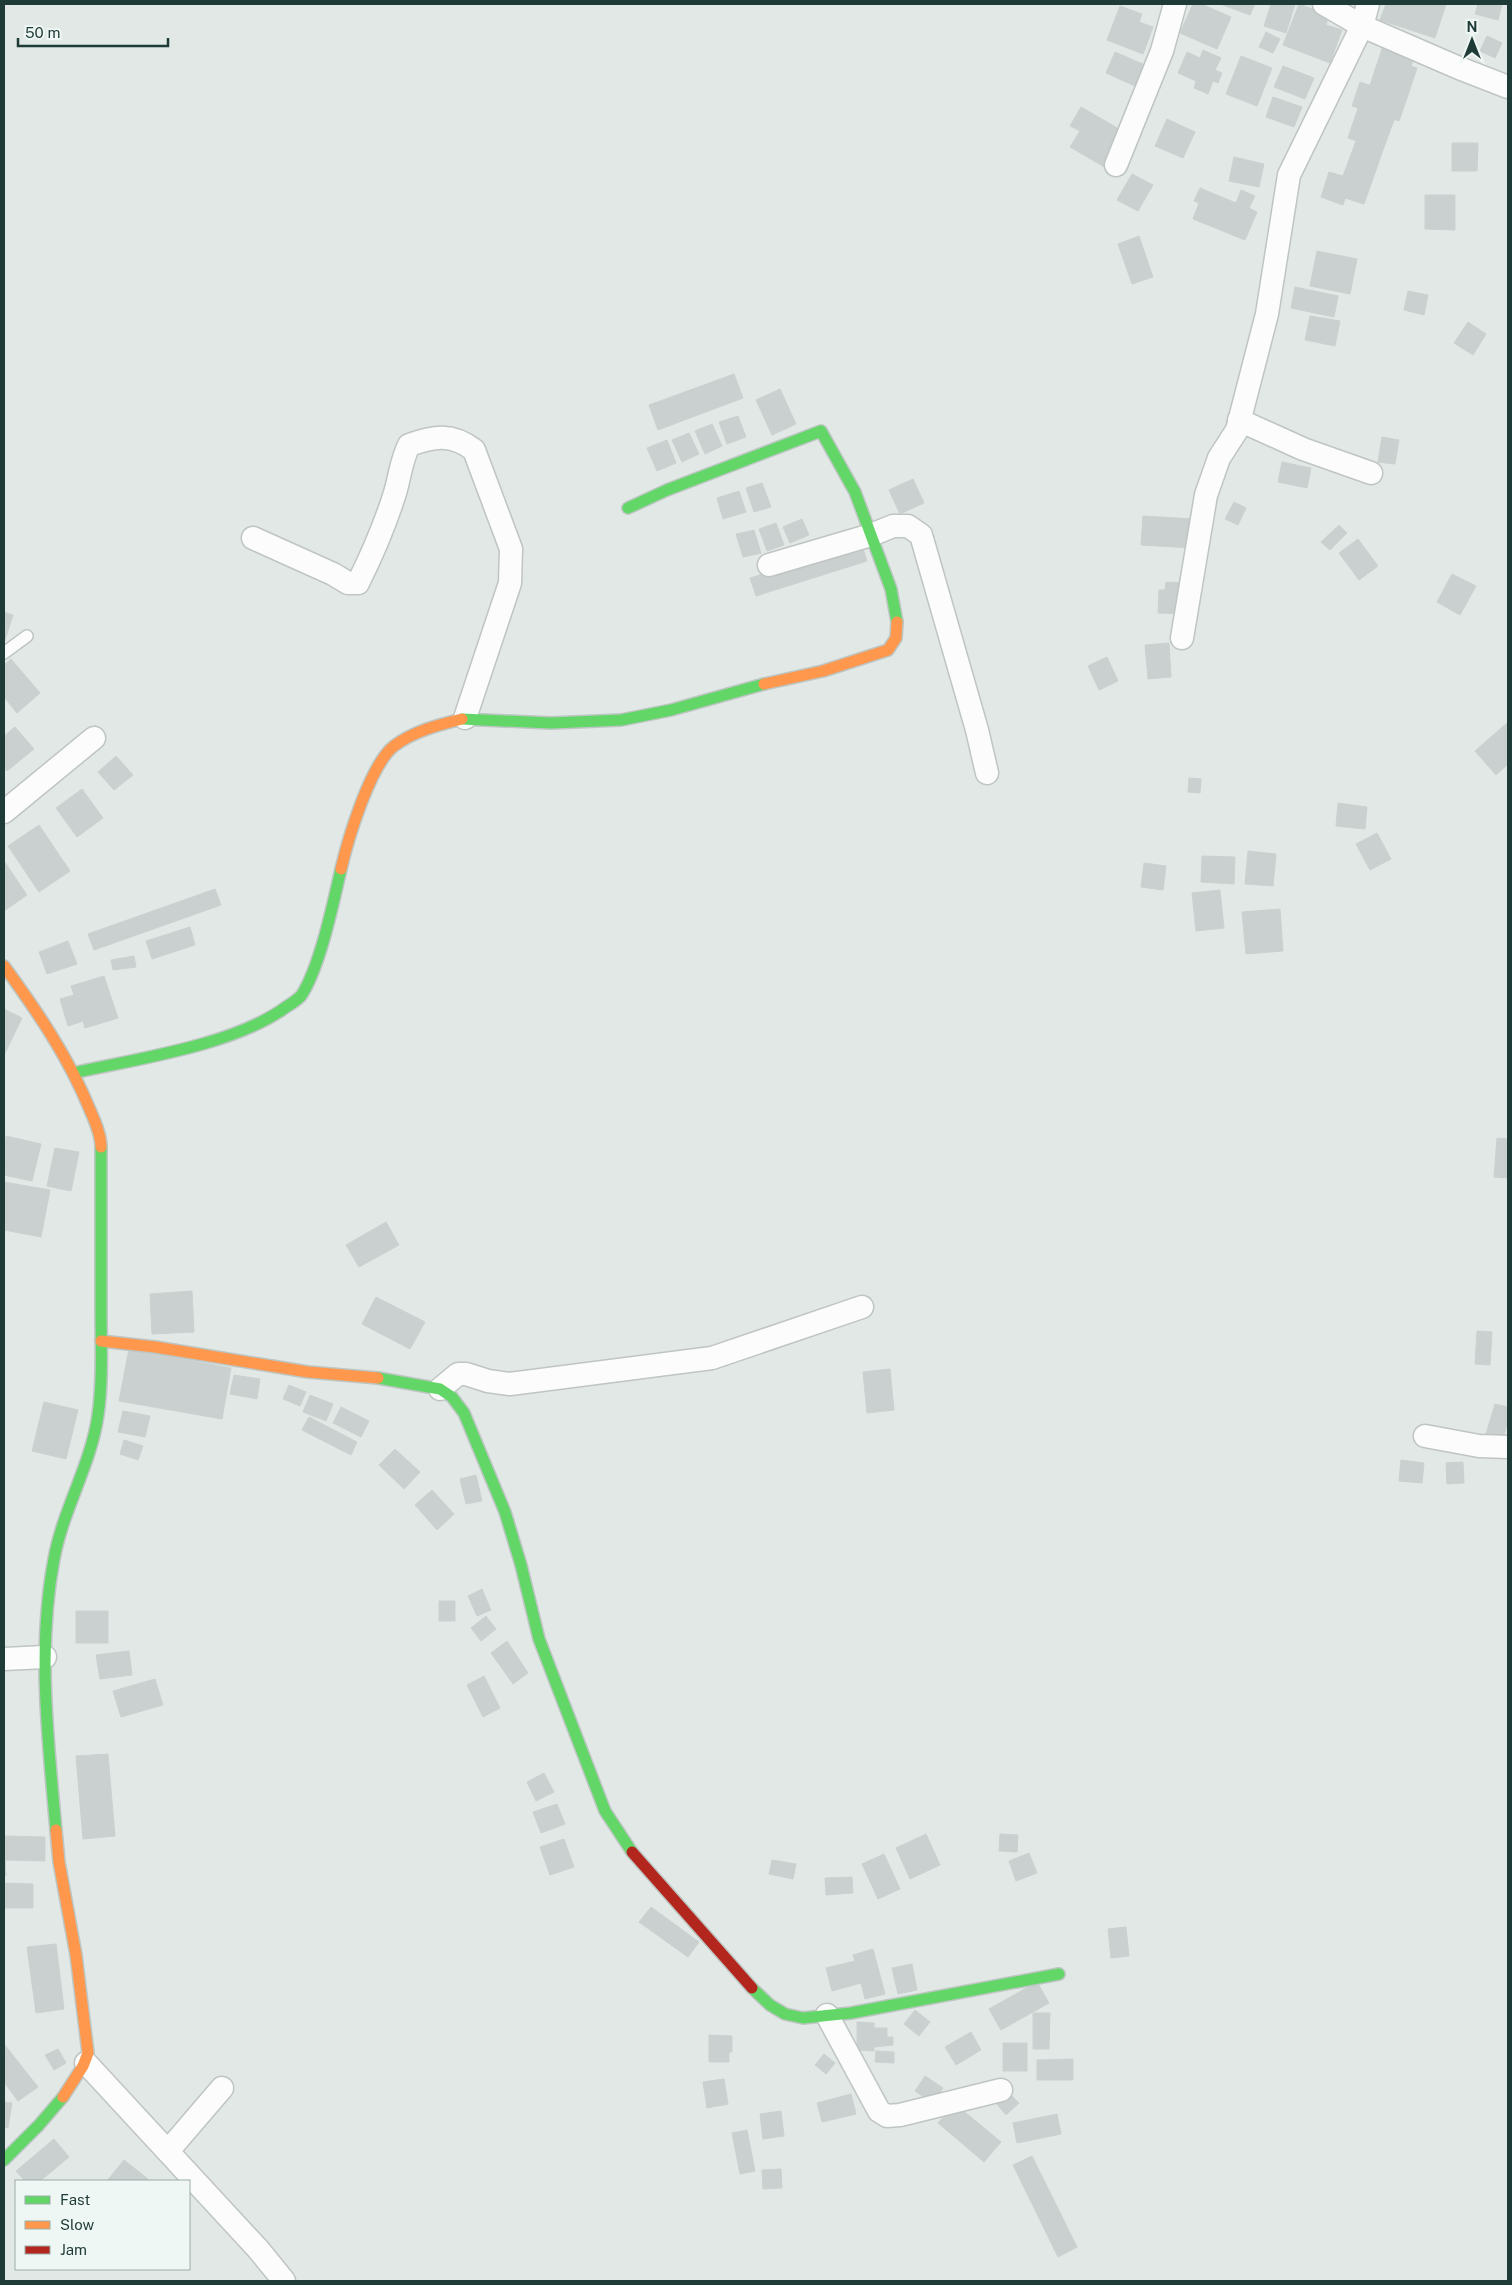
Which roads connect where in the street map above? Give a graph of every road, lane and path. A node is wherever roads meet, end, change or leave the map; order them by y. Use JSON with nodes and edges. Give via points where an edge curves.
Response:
{"nodes":[{"id":1,"x":1175,"y":4,"type":"edge"},
{"id":2,"x":1324,"y":4,"type":"edge"},
{"id":3,"x":1368,"y":4,"type":"edge"},
{"id":4,"x":1362,"y":26,"type":"junction"},
{"id":5,"x":1508,"y":87,"type":"edge"},
{"id":6,"x":1116,"y":165,"type":"dead end"},
{"id":7,"x":1239,"y":420,"type":"junction"},
{"id":8,"x":1372,"y":473,"type":"dead end"},
{"id":9,"x":628,"y":508,"type":"dead end"},
{"id":10,"x":871,"y":535,"type":"junction"},
{"id":11,"x":253,"y":538,"type":"dead end"},
{"id":12,"x":769,"y":565,"type":"dead end"},
{"id":13,"x":27,"y":636,"type":"dead end"},
{"id":14,"x":1182,"y":638,"type":"dead end"},
{"id":15,"x":4,"y":653,"type":"edge"},
{"id":16,"x":465,"y":718,"type":"junction"},
{"id":17,"x":94,"y":738,"type":"dead end"},
{"id":18,"x":987,"y":773,"type":"dead end"},
{"id":19,"x":4,"y":812,"type":"edge"},
{"id":20,"x":4,"y":967,"type":"edge"},
{"id":21,"x":73,"y":1073,"type":"junction"},
{"id":22,"x":862,"y":1307,"type":"dead end"},
{"id":23,"x":101,"y":1341,"type":"junction"},
{"id":24,"x":440,"y":1389,"type":"junction"},
{"id":25,"x":1425,"y":1436,"type":"dead end"},
{"id":26,"x":1508,"y":1446,"type":"edge"},
{"id":27,"x":46,"y":1657,"type":"junction"},
{"id":28,"x":4,"y":1659,"type":"edge"},
{"id":29,"x":1060,"y":1974,"type":"dead end"},
{"id":30,"x":827,"y":2016,"type":"junction"},
{"id":31,"x":86,"y":2063,"type":"junction"},
{"id":32,"x":222,"y":2088,"type":"dead end"},
{"id":33,"x":1001,"y":2090,"type":"dead end"},
{"id":34,"x":168,"y":2151,"type":"junction"},
{"id":35,"x":4,"y":2160,"type":"edge"},
{"id":36,"x":284,"y":2281,"type":"edge"}],
"edges":[{"from":1,"to":6,"type":"street","via":[[1162,51]]},
{"from":2,"to":4,"type":"street"},
{"from":3,"to":4,"type":"street"},
{"from":4,"to":5,"type":"street"},
{"from":4,"to":7,"type":"street","via":[[1289,175],[1267,314]]},
{"from":7,"to":8,"type":"street","via":[[1303,449]]},
{"from":7,"to":14,"type":"street","via":[[1237,430],[1219,458],[1206,495]]},
{"from":9,"to":10,"type":"street","via":[[821,431],[855,492]]},
{"from":10,"to":12,"type":"street"},
{"from":10,"to":16,"type":"street","via":[[892,589],[897,618],[896,638],[888,650],[823,671],[621,720],[551,723]]},
{"from":10,"to":18,"type":"street","via":[[893,526],[908,526],[921,535]]},
{"from":11,"to":16,"type":"street","via":[[348,582],[358,582],[380,540],[402,459],[409,445],[428,438],[451,438],[474,450],[510,549],[510,583]]},
{"from":13,"to":15,"type":"lane"},
{"from":16,"to":21,"type":"street","via":[[426,728],[393,747],[374,776],[348,839],[326,927],[312,972],[300,997],[273,1017],[222,1038]]},
{"from":17,"to":19,"type":"street"},
{"from":20,"to":21,"type":"street","via":[[35,1008]]},
{"from":21,"to":23,"type":"street","via":[[95,1119],[101,1143]]},
{"from":22,"to":24,"type":"street","via":[[712,1358],[510,1384],[458,1374]]},
{"from":23,"to":24,"type":"street","via":[[308,1372],[369,1376]]},
{"from":23,"to":27,"type":"street","via":[[98,1416],[88,1454],[63,1520],[54,1559],[48,1599]]},
{"from":24,"to":30,"type":"street","via":[[452,1397],[464,1413],[505,1512],[539,1639],[605,1812],[631,1851],[750,1987],[785,2014],[803,2018]]},
{"from":25,"to":26,"type":"street","via":[[1479,1446]]},
{"from":27,"to":28,"type":"street"},
{"from":27,"to":31,"type":"street","via":[[47,1723],[59,1862],[76,1955],[88,2053]]},
{"from":29,"to":30,"type":"street"},
{"from":30,"to":33,"type":"street","via":[[879,2111],[888,2116]]},
{"from":31,"to":34,"type":"street"},
{"from":31,"to":35,"type":"street","via":[[46,2116]]},
{"from":32,"to":34,"type":"street"},
{"from":34,"to":36,"type":"street"}]}
